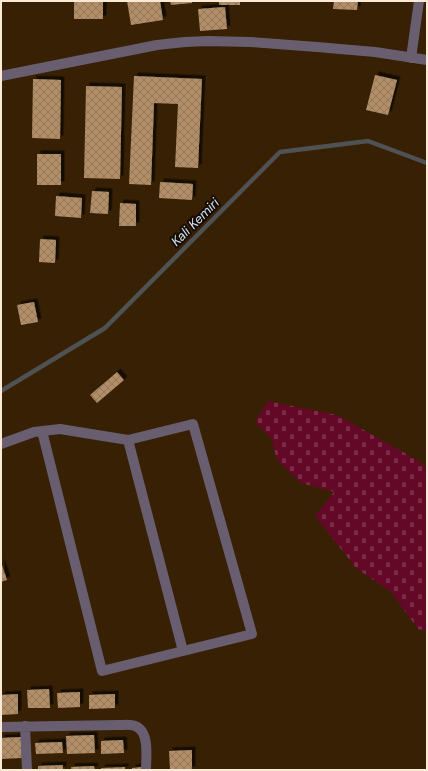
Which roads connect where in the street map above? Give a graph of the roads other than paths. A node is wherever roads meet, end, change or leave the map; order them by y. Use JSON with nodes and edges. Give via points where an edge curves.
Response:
{"nodes":[{"id":1,"x":419,"y":1,"type":"edge"},
{"id":2,"x":410,"y":58,"type":"junction"},
{"id":3,"x":427,"y":60,"type":"edge"},
{"id":4,"x":1,"y":76,"type":"edge"},
{"id":5,"x":42,"y":430,"type":"junction"},
{"id":6,"x":128,"y":440,"type":"junction"},
{"id":7,"x":1,"y":444,"type":"edge"},
{"id":8,"x":183,"y":651,"type":"junction"},
{"id":9,"x":25,"y":726,"type":"junction"},
{"id":10,"x":1,"y":727,"type":"edge"},
{"id":11,"x":27,"y":770,"type":"edge"},
{"id":12,"x":146,"y":770,"type":"edge"}],
"edges":[{"from":1,"to":2,"type":"street"},
{"from":2,"to":3,"type":"street"},
{"from":2,"to":4,"type":"street","via":[[298,45],[200,41],[157,45]]},
{"from":5,"to":6,"type":"street","via":[[60,429]]},
{"from":5,"to":7,"type":"street"},
{"from":5,"to":8,"type":"street","via":[[102,671]]},
{"from":6,"to":8,"type":"street"},
{"from":6,"to":8,"type":"street","via":[[193,424],[252,634]]},
{"from":9,"to":10,"type":"street"},
{"from":9,"to":11,"type":"street"},
{"from":9,"to":12,"type":"street","via":[[136,726],[142,730],[145,739]]}]}
